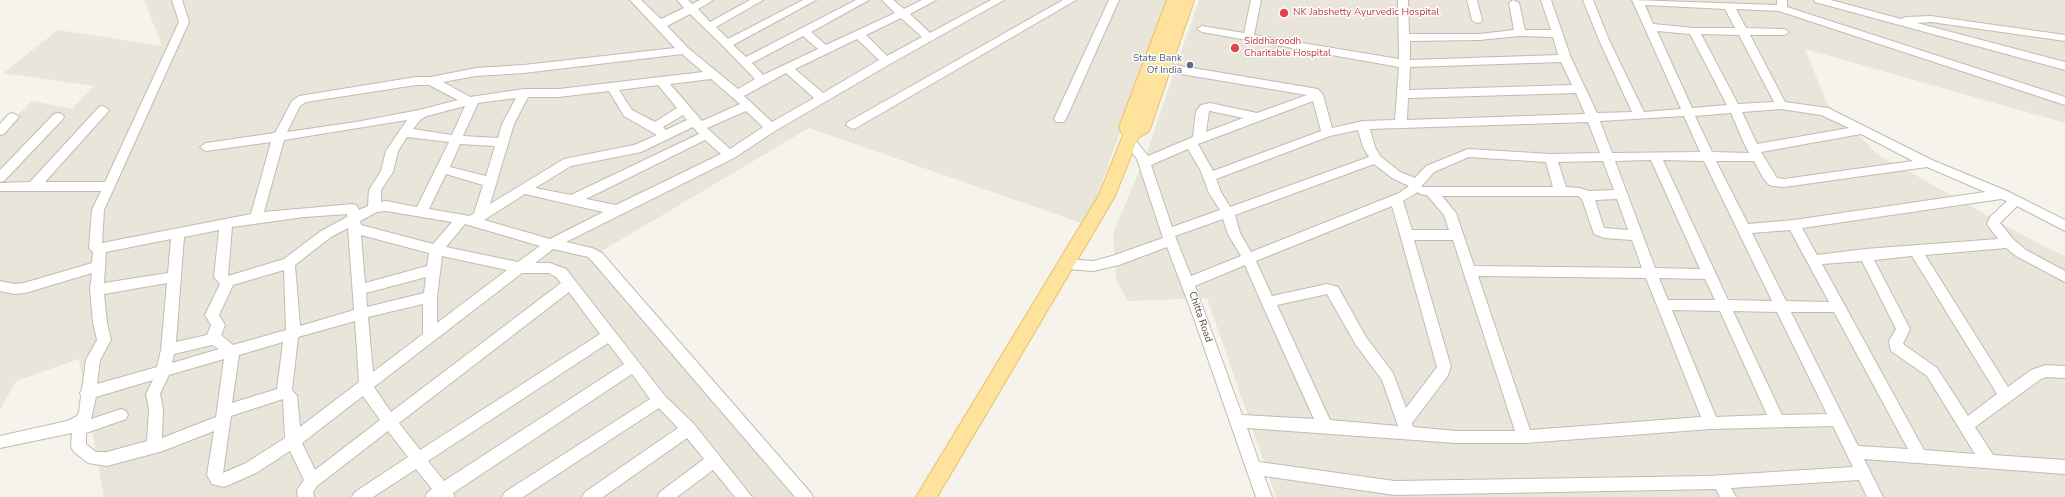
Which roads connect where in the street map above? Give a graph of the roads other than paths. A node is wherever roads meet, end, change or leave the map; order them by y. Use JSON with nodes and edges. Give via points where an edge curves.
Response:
{"nodes":[{"id":1,"x":177,"y":0,"type":"edge"},
{"id":2,"x":635,"y":0,"type":"edge"},
{"id":3,"x":682,"y":0,"type":"edge"},
{"id":4,"x":708,"y":0,"type":"edge"},
{"id":5,"x":758,"y":0,"type":"edge"},
{"id":6,"x":811,"y":0,"type":"edge"},
{"id":7,"x":864,"y":0,"type":"edge"},
{"id":8,"x":886,"y":0,"type":"edge"},
{"id":9,"x":930,"y":0,"type":"edge"},
{"id":10,"x":999,"y":0,"type":"edge"},
{"id":11,"x":1071,"y":0,"type":"edge"},
{"id":12,"x":1114,"y":0,"type":"edge"},
{"id":13,"x":1174,"y":0,"type":"edge"},
{"id":14,"x":1187,"y":0,"type":"edge"},
{"id":15,"x":1256,"y":0,"type":"edge"},
{"id":16,"x":1403,"y":0,"type":"edge"},
{"id":17,"x":1472,"y":0,"type":"edge"},
{"id":18,"x":1546,"y":0,"type":"edge"},
{"id":19,"x":1588,"y":0,"type":"edge"},
{"id":20,"x":1819,"y":0,"type":"edge"},
{"id":21,"x":1638,"y":1,"type":"edge"},
{"id":22,"x":1514,"y":2,"type":"dead end"},
{"id":23,"x":1781,"y":4,"type":"edge"},
{"id":24,"x":1728,"y":6,"type":"junction"},
{"id":25,"x":691,"y":9,"type":"junction"},
{"id":26,"x":902,"y":14,"type":"junction"},
{"id":27,"x":1477,"y":20,"type":"dead end"},
{"id":28,"x":1897,"y":21,"type":"junction"},
{"id":29,"x":660,"y":25,"type":"junction"},
{"id":30,"x":709,"y":27,"type":"junction"},
{"id":31,"x":1648,"y":27,"type":"junction"},
{"id":32,"x":1202,"y":29,"type":"dead end"},
{"id":33,"x":1694,"y":31,"type":"junction"},
{"id":34,"x":1741,"y":31,"type":"junction"},
{"id":35,"x":805,"y":32,"type":"junction"},
{"id":36,"x":1784,"y":32,"type":"dead end"},
{"id":37,"x":1520,"y":33,"type":"junction"},
{"id":38,"x":858,"y":34,"type":"junction"},
{"id":39,"x":1556,"y":34,"type":"junction"},
{"id":40,"x":929,"y":37,"type":"junction"},
{"id":41,"x":1248,"y":37,"type":"junction"},
{"id":42,"x":1403,"y":38,"type":"junction"},
{"id":43,"x":2065,"y":38,"type":"edge"},
{"id":44,"x":728,"y":45,"type":"junction"},
{"id":45,"x":684,"y":50,"type":"junction"},
{"id":46,"x":825,"y":50,"type":"junction"},
{"id":47,"x":1565,"y":58,"type":"junction"},
{"id":48,"x":886,"y":61,"type":"junction"},
{"id":49,"x":745,"y":62,"type":"junction"},
{"id":50,"x":1405,"y":64,"type":"junction"},
{"id":51,"x":2065,"y":66,"type":"edge"},
{"id":52,"x":1163,"y":67,"type":"junction"},
{"id":53,"x":787,"y":68,"type":"junction"},
{"id":54,"x":713,"y":75,"type":"junction"},
{"id":55,"x":762,"y":80,"type":"junction"},
{"id":56,"x":431,"y":81,"type":"junction"},
{"id":57,"x":661,"y":81,"type":"junction"},
{"id":58,"x":612,"y":87,"type":"junction"},
{"id":59,"x":1578,"y":89,"type":"junction"},
{"id":60,"x":524,"y":93,"type":"junction"},
{"id":61,"x":1402,"y":94,"type":"junction"},
{"id":62,"x":737,"y":95,"type":"junction"},
{"id":63,"x":1318,"y":95,"type":"junction"},
{"id":64,"x":822,"y":98,"type":"junction"},
{"id":65,"x":470,"y":100,"type":"junction"},
{"id":66,"x":2065,"y":101,"type":"edge"},
{"id":67,"x":748,"y":105,"type":"junction"},
{"id":68,"x":1781,"y":105,"type":"junction"},
{"id":69,"x":1735,"y":108,"type":"junction"},
{"id":70,"x":684,"y":109,"type":"junction"},
{"id":71,"x":103,"y":110,"type":"dead end"},
{"id":72,"x":1687,"y":112,"type":"junction"},
{"id":73,"x":420,"y":114,"type":"junction"},
{"id":74,"x":1640,"y":116,"type":"junction"},
{"id":75,"x":14,"y":117,"type":"dead end"},
{"id":76,"x":58,"y":117,"type":"dead end"},
{"id":77,"x":1258,"y":117,"type":"junction"},
{"id":78,"x":1592,"y":118,"type":"junction"},
{"id":79,"x":1060,"y":119,"type":"dead end"},
{"id":80,"x":1401,"y":124,"type":"junction"},
{"id":81,"x":852,"y":125,"type":"dead end"},
{"id":82,"x":1363,"y":125,"type":"junction"},
{"id":83,"x":655,"y":127,"type":"junction"},
{"id":84,"x":700,"y":128,"type":"junction"},
{"id":85,"x":771,"y":128,"type":"junction"},
{"id":86,"x":1863,"y":130,"type":"junction"},
{"id":87,"x":0,"y":131,"type":"edge"},
{"id":88,"x":404,"y":132,"type":"junction"},
{"id":89,"x":1327,"y":133,"type":"junction"},
{"id":90,"x":279,"y":136,"type":"junction"},
{"id":91,"x":665,"y":136,"type":"junction"},
{"id":92,"x":1130,"y":138,"type":"junction"},
{"id":93,"x":456,"y":139,"type":"junction"},
{"id":94,"x":1195,"y":141,"type":"junction"},
{"id":95,"x":502,"y":142,"type":"junction"},
{"id":96,"x":206,"y":147,"type":"dead end"},
{"id":97,"x":1756,"y":153,"type":"junction"},
{"id":98,"x":730,"y":155,"type":"junction"},
{"id":99,"x":1655,"y":156,"type":"junction"},
{"id":100,"x":1708,"y":156,"type":"junction"},
{"id":101,"x":1607,"y":157,"type":"junction"},
{"id":102,"x":1552,"y":158,"type":"junction"},
{"id":103,"x":1376,"y":159,"type":"junction"},
{"id":104,"x":1144,"y":163,"type":"junction"},
{"id":105,"x":1928,"y":163,"type":"junction"},
{"id":106,"x":444,"y":169,"type":"junction"},
{"id":107,"x":1210,"y":177,"type":"junction"},
{"id":108,"x":0,"y":178,"type":"edge"},
{"id":109,"x":490,"y":182,"type":"junction"},
{"id":110,"x":34,"y":186,"type":"junction"},
{"id":111,"x":108,"y":186,"type":"junction"},
{"id":112,"x":0,"y":187,"type":"edge"},
{"id":113,"x":1414,"y":187,"type":"junction"},
{"id":114,"x":525,"y":190,"type":"junction"},
{"id":115,"x":1430,"y":191,"type":"junction"},
{"id":116,"x":1561,"y":192,"type":"junction"},
{"id":117,"x":1620,"y":194,"type":"junction"},
{"id":118,"x":2003,"y":194,"type":"junction"},
{"id":119,"x":1587,"y":196,"type":"junction"},
{"id":120,"x":1396,"y":198,"type":"junction"},
{"id":121,"x":572,"y":200,"type":"junction"},
{"id":122,"x":2016,"y":200,"type":"junction"},
{"id":123,"x":374,"y":208,"type":"junction"},
{"id":124,"x":618,"y":210,"type":"junction"},
{"id":125,"x":421,"y":212,"type":"junction"},
{"id":126,"x":1228,"y":214,"type":"junction"},
{"id":127,"x":256,"y":218,"type":"junction"},
{"id":128,"x":471,"y":219,"type":"junction"},
{"id":129,"x":226,"y":224,"type":"junction"},
{"id":130,"x":354,"y":224,"type":"junction"},
{"id":131,"x":1794,"y":225,"type":"junction"},
{"id":132,"x":2065,"y":226,"type":"edge"},
{"id":133,"x":1743,"y":229,"type":"junction"},
{"id":134,"x":178,"y":233,"type":"junction"},
{"id":135,"x":1407,"y":235,"type":"junction"},
{"id":136,"x":1458,"y":235,"type":"junction"},
{"id":137,"x":1636,"y":235,"type":"junction"},
{"id":138,"x":1170,"y":237,"type":"junction"},
{"id":139,"x":2009,"y":243,"type":"junction"},
{"id":140,"x":551,"y":244,"type":"junction"},
{"id":141,"x":100,"y":248,"type":"junction"},
{"id":142,"x":436,"y":250,"type":"junction"},
{"id":143,"x":1915,"y":250,"type":"junction"},
{"id":144,"x":1864,"y":254,"type":"junction"},
{"id":145,"x":1249,"y":259,"type":"junction"},
{"id":146,"x":1813,"y":260,"type":"junction"},
{"id":147,"x":287,"y":264,"type":"junction"},
{"id":148,"x":1067,"y":264,"type":"junction"},
{"id":149,"x":99,"y":266,"type":"junction"},
{"id":150,"x":521,"y":268,"type":"junction"},
{"id":151,"x":432,"y":270,"type":"junction"},
{"id":152,"x":1470,"y":271,"type":"junction"},
{"id":153,"x":1651,"y":274,"type":"junction"},
{"id":154,"x":1708,"y":274,"type":"junction"},
{"id":155,"x":174,"y":277,"type":"junction"},
{"id":156,"x":2065,"y":277,"type":"edge"},
{"id":157,"x":228,"y":281,"type":"junction"},
{"id":158,"x":1188,"y":283,"type":"junction"},
{"id":159,"x":570,"y":284,"type":"junction"},
{"id":160,"x":0,"y":286,"type":"edge"},
{"id":161,"x":97,"y":289,"type":"junction"},
{"id":162,"x":359,"y":290,"type":"junction"},
{"id":163,"x":430,"y":296,"type":"junction"},
{"id":164,"x":1268,"y":302,"type":"junction"},
{"id":165,"x":1664,"y":305,"type":"junction"},
{"id":166,"x":1724,"y":305,"type":"junction"},
{"id":167,"x":1783,"y":307,"type":"junction"},
{"id":168,"x":1839,"y":307,"type":"junction"},
{"id":169,"x":360,"y":314,"type":"junction"},
{"id":170,"x":293,"y":334,"type":"junction"},
{"id":171,"x":609,"y":335,"type":"junction"},
{"id":172,"x":430,"y":338,"type":"junction"},
{"id":173,"x":212,"y":339,"type":"junction"},
{"id":174,"x":168,"y":350,"type":"junction"},
{"id":175,"x":232,"y":352,"type":"junction"},
{"id":176,"x":633,"y":366,"type":"junction"},
{"id":177,"x":162,"y":372,"type":"junction"},
{"id":178,"x":2065,"y":372,"type":"edge"},
{"id":179,"x":366,"y":386,"type":"junction"},
{"id":180,"x":88,"y":393,"type":"junction"},
{"id":181,"x":284,"y":393,"type":"junction"},
{"id":182,"x":2006,"y":396,"type":"junction"},
{"id":183,"x":660,"y":400,"type":"junction"},
{"id":184,"x":121,"y":415,"type":"dead end"},
{"id":185,"x":224,"y":416,"type":"junction"},
{"id":186,"x":1837,"y":420,"type":"junction"},
{"id":187,"x":389,"y":421,"type":"junction"},
{"id":188,"x":1236,"y":421,"type":"junction"},
{"id":189,"x":1777,"y":421,"type":"junction"},
{"id":190,"x":1711,"y":424,"type":"junction"},
{"id":191,"x":80,"y":425,"type":"junction"},
{"id":192,"x":1325,"y":426,"type":"junction"},
{"id":193,"x":1965,"y":426,"type":"junction"},
{"id":194,"x":1406,"y":427,"type":"junction"},
{"id":195,"x":689,"y":430,"type":"junction"},
{"id":196,"x":1525,"y":437,"type":"junction"},
{"id":197,"x":293,"y":441,"type":"junction"},
{"id":198,"x":0,"y":442,"type":"edge"},
{"id":199,"x":154,"y":445,"type":"junction"},
{"id":200,"x":1853,"y":452,"type":"junction"},
{"id":201,"x":1920,"y":457,"type":"junction"},
{"id":202,"x":417,"y":458,"type":"junction"},
{"id":203,"x":714,"y":461,"type":"junction"},
{"id":204,"x":1988,"y":462,"type":"junction"},
{"id":205,"x":2065,"y":467,"type":"edge"},
{"id":206,"x":1254,"y":468,"type":"junction"},
{"id":207,"x":1864,"y":473,"type":"junction"},
{"id":208,"x":312,"y":481,"type":"junction"},
{"id":209,"x":1720,"y":482,"type":"junction"},
{"id":210,"x":738,"y":494,"type":"edge"},
{"id":211,"x":441,"y":495,"type":"edge"},
{"id":212,"x":306,"y":497,"type":"edge"},
{"id":213,"x":360,"y":497,"type":"edge"},
{"id":214,"x":510,"y":497,"type":"edge"},
{"id":215,"x":590,"y":497,"type":"edge"},
{"id":216,"x":665,"y":497,"type":"edge"},
{"id":217,"x":805,"y":497,"type":"edge"},
{"id":218,"x":926,"y":497,"type":"edge"},
{"id":219,"x":1264,"y":497,"type":"edge"},
{"id":220,"x":1728,"y":497,"type":"edge"},
{"id":221,"x":1876,"y":497,"type":"edge"}],
"edges":[{"from":1,"to":111,"type":"street","via":[[184,20],[183,25]]},
{"from":2,"to":29,"type":"street"},
{"from":3,"to":25,"type":"street"},
{"from":4,"to":25,"type":"street"},
{"from":5,"to":30,"type":"street"},
{"from":6,"to":44,"type":"street","via":[[726,44]]},
{"from":7,"to":35,"type":"street"},
{"from":8,"to":26,"type":"street"},
{"from":9,"to":26,"type":"street"},
{"from":10,"to":40,"type":"street"},
{"from":11,"to":81,"type":"street"},
{"from":12,"to":79,"type":"street"},
{"from":13,"to":92,"type":"main road","via":[[1127,127]]},
{"from":14,"to":52,"type":"main road"},
{"from":15,"to":41,"type":"street"},
{"from":16,"to":42,"type":"street"},
{"from":17,"to":27,"type":"street"},
{"from":18,"to":39,"type":"street"},
{"from":19,"to":74,"type":"street"},
{"from":20,"to":28,"type":"street"},
{"from":21,"to":24,"type":"street"},
{"from":21,"to":31,"type":"street"},
{"from":22,"to":37,"type":"street"},
{"from":23,"to":24,"type":"street"},
{"from":23,"to":66,"type":"street"},
{"from":24,"to":34,"type":"street"},
{"from":25,"to":29,"type":"street"},
{"from":25,"to":30,"type":"street"},
{"from":26,"to":38,"type":"street"},
{"from":26,"to":40,"type":"street"},
{"from":28,"to":43,"type":"street","via":[[1931,18]]},
{"from":28,"to":51,"type":"street"},
{"from":29,"to":45,"type":"street"},
{"from":30,"to":44,"type":"street"},
{"from":31,"to":33,"type":"street"},
{"from":31,"to":72,"type":"street"},
{"from":32,"to":41,"type":"street"},
{"from":33,"to":34,"type":"street"},
{"from":33,"to":69,"type":"street"},
{"from":34,"to":36,"type":"street"},
{"from":34,"to":68,"type":"street"},
{"from":35,"to":46,"type":"street"},
{"from":35,"to":49,"type":"street"},
{"from":37,"to":39,"type":"street"},
{"from":37,"to":42,"type":"street","via":[[1479,37]]},
{"from":38,"to":46,"type":"street"},
{"from":38,"to":48,"type":"street"},
{"from":39,"to":47,"type":"street"},
{"from":40,"to":48,"type":"street"},
{"from":41,"to":50,"type":"street"},
{"from":42,"to":50,"type":"street"},
{"from":44,"to":49,"type":"street"},
{"from":45,"to":54,"type":"street"},
{"from":45,"to":56,"type":"street","via":[[524,69],[476,72]]},
{"from":46,"to":53,"type":"street"},
{"from":47,"to":50,"type":"street"},
{"from":47,"to":59,"type":"street"},
{"from":48,"to":64,"type":"street"},
{"from":49,"to":55,"type":"street"},
{"from":50,"to":61,"type":"street"},
{"from":52,"to":63,"type":"street","via":[[1311,91]]},
{"from":52,"to":92,"type":"main road","via":[[1142,129]]},
{"from":53,"to":55,"type":"street"},
{"from":53,"to":64,"type":"street"},
{"from":54,"to":57,"type":"street"},
{"from":54,"to":62,"type":"street"},
{"from":55,"to":62,"type":"street"},
{"from":56,"to":65,"type":"street"},
{"from":56,"to":90,"type":"street","via":[[416,81],[303,99],[296,104]]},
{"from":57,"to":58,"type":"street"},
{"from":57,"to":70,"type":"street"},
{"from":58,"to":60,"type":"street","via":[[559,93]]},
{"from":58,"to":83,"type":"street","via":[[628,113]]},
{"from":59,"to":61,"type":"street"},
{"from":59,"to":78,"type":"street"},
{"from":60,"to":65,"type":"street"},
{"from":60,"to":95,"type":"street"},
{"from":61,"to":80,"type":"street"},
{"from":62,"to":67,"type":"street"},
{"from":63,"to":77,"type":"street"},
{"from":63,"to":89,"type":"street"},
{"from":64,"to":85,"type":"street"},
{"from":65,"to":73,"type":"street"},
{"from":65,"to":93,"type":"street"},
{"from":67,"to":84,"type":"street"},
{"from":67,"to":85,"type":"street"},
{"from":68,"to":69,"type":"street"},
{"from":68,"to":86,"type":"street","via":[[1824,111]]},
{"from":69,"to":72,"type":"street"},
{"from":69,"to":97,"type":"street"},
{"from":70,"to":83,"type":"street"},
{"from":70,"to":84,"type":"street"},
{"from":71,"to":110,"type":"street"},
{"from":72,"to":74,"type":"street"},
{"from":72,"to":100,"type":"street"},
{"from":73,"to":88,"type":"street"},
{"from":73,"to":90,"type":"street"},
{"from":74,"to":78,"type":"street"},
{"from":75,"to":87,"type":"street"},
{"from":76,"to":108,"type":"street"},
{"from":77,"to":94,"type":"street"},
{"from":77,"to":94,"type":"street","via":[[1205,108],[1202,111]]},
{"from":78,"to":80,"type":"street"},
{"from":78,"to":101,"type":"street"},
{"from":80,"to":82,"type":"street"},
{"from":82,"to":89,"type":"street"},
{"from":82,"to":103,"type":"street","via":[[1369,147]]},
{"from":83,"to":91,"type":"street"},
{"from":84,"to":91,"type":"street"},
{"from":84,"to":98,"type":"street"},
{"from":84,"to":121,"type":"street"},
{"from":85,"to":98,"type":"street"},
{"from":86,"to":97,"type":"street"},
{"from":86,"to":105,"type":"street"},
{"from":88,"to":93,"type":"street"},
{"from":88,"to":123,"type":"street","via":[[392,151],[387,172],[375,190]]},
{"from":89,"to":107,"type":"street"},
{"from":90,"to":96,"type":"street"},
{"from":90,"to":127,"type":"street"},
{"from":91,"to":114,"type":"street","via":[[637,148],[568,162]]},
{"from":92,"to":104,"type":"street","name":"Chitta Road","via":[[1142,155]]},
{"from":92,"to":148,"type":"main road","via":[[1110,191]]},
{"from":93,"to":95,"type":"street"},
{"from":93,"to":106,"type":"street"},
{"from":94,"to":104,"type":"street"},
{"from":94,"to":107,"type":"street"},
{"from":95,"to":109,"type":"street"},
{"from":97,"to":100,"type":"street"},
{"from":97,"to":105,"type":"street","via":[[1773,182],[1784,183]]},
{"from":98,"to":124,"type":"street"},
{"from":99,"to":100,"type":"street"},
{"from":99,"to":101,"type":"street"},
{"from":99,"to":154,"type":"street"},
{"from":100,"to":133,"type":"street"},
{"from":101,"to":102,"type":"street"},
{"from":101,"to":117,"type":"street"},
{"from":102,"to":113,"type":"street","via":[[1468,153],[1430,169]]},
{"from":102,"to":116,"type":"street"},
{"from":103,"to":113,"type":"street"},
{"from":103,"to":126,"type":"street"},
{"from":104,"to":138,"type":"street","name":"Chitta Road"},
{"from":105,"to":118,"type":"street"},
{"from":106,"to":109,"type":"street"},
{"from":106,"to":125,"type":"street"},
{"from":107,"to":126,"type":"street","via":[[1215,193]]},
{"from":109,"to":128,"type":"street"},
{"from":110,"to":111,"type":"street"},
{"from":110,"to":112,"type":"street"},
{"from":111,"to":141,"type":"street","via":[[96,216],[94,246]]},
{"from":113,"to":115,"type":"street"},
{"from":113,"to":120,"type":"street"},
{"from":114,"to":121,"type":"street"},
{"from":114,"to":128,"type":"street"},
{"from":115,"to":116,"type":"street"},
{"from":115,"to":136,"type":"street","via":[[1450,213]]},
{"from":116,"to":119,"type":"street","via":[[1580,192]]},
{"from":117,"to":119,"type":"street"},
{"from":117,"to":137,"type":"street"},
{"from":118,"to":122,"type":"street"},
{"from":118,"to":131,"type":"street"},
{"from":119,"to":137,"type":"street","via":[[1599,231]]},
{"from":120,"to":135,"type":"street"},
{"from":120,"to":145,"type":"street"},
{"from":121,"to":124,"type":"street"},
{"from":122,"to":132,"type":"street"},
{"from":122,"to":139,"type":"street","via":[[1994,220],[1993,224]]},
{"from":123,"to":125,"type":"street","via":[[386,206]]},
{"from":123,"to":130,"type":"street"},
{"from":124,"to":140,"type":"street"},
{"from":125,"to":128,"type":"street"},
{"from":126,"to":138,"type":"street"},
{"from":126,"to":145,"type":"street","via":[[1234,234]]},
{"from":127,"to":129,"type":"street"},
{"from":127,"to":130,"type":"street","via":[[353,209]]},
{"from":128,"to":140,"type":"street"},
{"from":128,"to":142,"type":"street"},
{"from":129,"to":134,"type":"street"},
{"from":129,"to":157,"type":"street","via":[[221,277]]},
{"from":130,"to":142,"type":"street"},
{"from":130,"to":147,"type":"street","via":[[324,236]]},
{"from":130,"to":162,"type":"street"},
{"from":131,"to":133,"type":"street"},
{"from":131,"to":146,"type":"street"},
{"from":133,"to":167,"type":"street"},
{"from":134,"to":141,"type":"street"},
{"from":134,"to":155,"type":"street"},
{"from":135,"to":136,"type":"street"},
{"from":135,"to":194,"type":"street","via":[[1444,367],[1442,374]]},
{"from":136,"to":152,"type":"street"},
{"from":137,"to":153,"type":"street"},
{"from":138,"to":148,"type":"street","via":[[1114,261],[1093,266]]},
{"from":138,"to":158,"type":"street","name":"Chitta Road"},
{"from":139,"to":143,"type":"street"},
{"from":139,"to":156,"type":"street","via":[[2030,259]]},
{"from":140,"to":150,"type":"street"},
{"from":140,"to":217,"type":"street","via":[[585,251],[598,257]]},
{"from":141,"to":149,"type":"street"},
{"from":142,"to":150,"type":"street"},
{"from":142,"to":151,"type":"street"},
{"from":143,"to":144,"type":"street"},
{"from":143,"to":182,"type":"street"},
{"from":144,"to":146,"type":"street"},
{"from":144,"to":193,"type":"street","via":[[1903,329],[1896,341],[1896,347],[1932,372]]},
{"from":145,"to":158,"type":"street"},
{"from":145,"to":164,"type":"street"},
{"from":146,"to":168,"type":"street"},
{"from":147,"to":157,"type":"street"},
{"from":147,"to":170,"type":"street","via":[[290,267]]},
{"from":148,"to":218,"type":"main road"},
{"from":149,"to":160,"type":"street","via":[[25,288]]},
{"from":149,"to":161,"type":"street"},
{"from":150,"to":159,"type":"street","via":[[557,270]]},
{"from":150,"to":172,"type":"street"},
{"from":151,"to":162,"type":"street"},
{"from":151,"to":163,"type":"street"},
{"from":152,"to":153,"type":"street"},
{"from":152,"to":196,"type":"street"},
{"from":153,"to":154,"type":"street"},
{"from":153,"to":165,"type":"street"},
{"from":154,"to":166,"type":"street"},
{"from":155,"to":161,"type":"street"},
{"from":155,"to":174,"type":"street"},
{"from":157,"to":173,"type":"street","via":[[212,315],[218,325]]},
{"from":158,"to":188,"type":"street","name":"Chitta Road"},
{"from":159,"to":171,"type":"street"},
{"from":159,"to":187,"type":"street"},
{"from":161,"to":180,"type":"street","via":[[104,340],[93,360]]},
{"from":162,"to":169,"type":"street"},
{"from":163,"to":169,"type":"street"},
{"from":163,"to":172,"type":"street"},
{"from":164,"to":192,"type":"street"},
{"from":164,"to":194,"type":"street","via":[[1320,290],[1333,291],[1361,341],[1388,377]]},
{"from":165,"to":166,"type":"street"},
{"from":165,"to":190,"type":"street"},
{"from":166,"to":167,"type":"street"},
{"from":166,"to":189,"type":"street"},
{"from":167,"to":168,"type":"street"},
{"from":167,"to":186,"type":"street"},
{"from":168,"to":201,"type":"street"},
{"from":169,"to":170,"type":"street"},
{"from":169,"to":179,"type":"street"},
{"from":170,"to":175,"type":"street"},
{"from":170,"to":181,"type":"street","via":[[290,340]]},
{"from":171,"to":176,"type":"street"},
{"from":171,"to":202,"type":"street"},
{"from":172,"to":179,"type":"street"},
{"from":173,"to":174,"type":"street"},
{"from":173,"to":175,"type":"street"},
{"from":174,"to":177,"type":"street"},
{"from":175,"to":177,"type":"street"},
{"from":175,"to":185,"type":"street"},
{"from":176,"to":183,"type":"street"},
{"from":176,"to":211,"type":"street"},
{"from":177,"to":180,"type":"street"},
{"from":177,"to":199,"type":"street","via":[[153,394],[156,408]]},
{"from":178,"to":182,"type":"street","via":[[2046,371],[2036,374]]},
{"from":179,"to":187,"type":"street"},
{"from":179,"to":197,"type":"street"},
{"from":180,"to":191,"type":"street","via":[[86,414]]},
{"from":181,"to":185,"type":"street"},
{"from":181,"to":197,"type":"street","via":[[290,396]]},
{"from":182,"to":193,"type":"street"},
{"from":183,"to":195,"type":"street"},
{"from":183,"to":214,"type":"street"},
{"from":184,"to":191,"type":"street"},
{"from":185,"to":197,"type":"street","via":[[215,475],[217,480],[224,480],[251,468]]},
{"from":185,"to":199,"type":"street","via":[[163,444]]},
{"from":186,"to":189,"type":"street"},
{"from":186,"to":200,"type":"street"},
{"from":187,"to":202,"type":"street"},
{"from":187,"to":208,"type":"street"},
{"from":188,"to":192,"type":"street"},
{"from":188,"to":206,"type":"street","name":"Chitta Road"},
{"from":189,"to":190,"type":"street"},
{"from":190,"to":196,"type":"street"},
{"from":191,"to":198,"type":"street"},
{"from":191,"to":199,"type":"street","via":[[79,447],[93,458],[107,459]]},
{"from":192,"to":194,"type":"street"},
{"from":193,"to":204,"type":"street"},
{"from":194,"to":196,"type":"street","via":[[1456,437]]},
{"from":195,"to":203,"type":"street"},
{"from":195,"to":215,"type":"street"},
{"from":197,"to":208,"type":"street"},
{"from":200,"to":201,"type":"street"},
{"from":200,"to":207,"type":"street"},
{"from":201,"to":204,"type":"street"},
{"from":202,"to":211,"type":"street"},
{"from":202,"to":213,"type":"street"},
{"from":203,"to":210,"type":"street"},
{"from":203,"to":216,"type":"street"},
{"from":204,"to":205,"type":"street"},
{"from":206,"to":209,"type":"street","via":[[1395,488]]},
{"from":206,"to":219,"type":"street","name":"Chitta Road"},
{"from":207,"to":209,"type":"street"},
{"from":207,"to":221,"type":"street"},
{"from":208,"to":212,"type":"street","via":[[304,490]]},
{"from":209,"to":220,"type":"street"}]}
